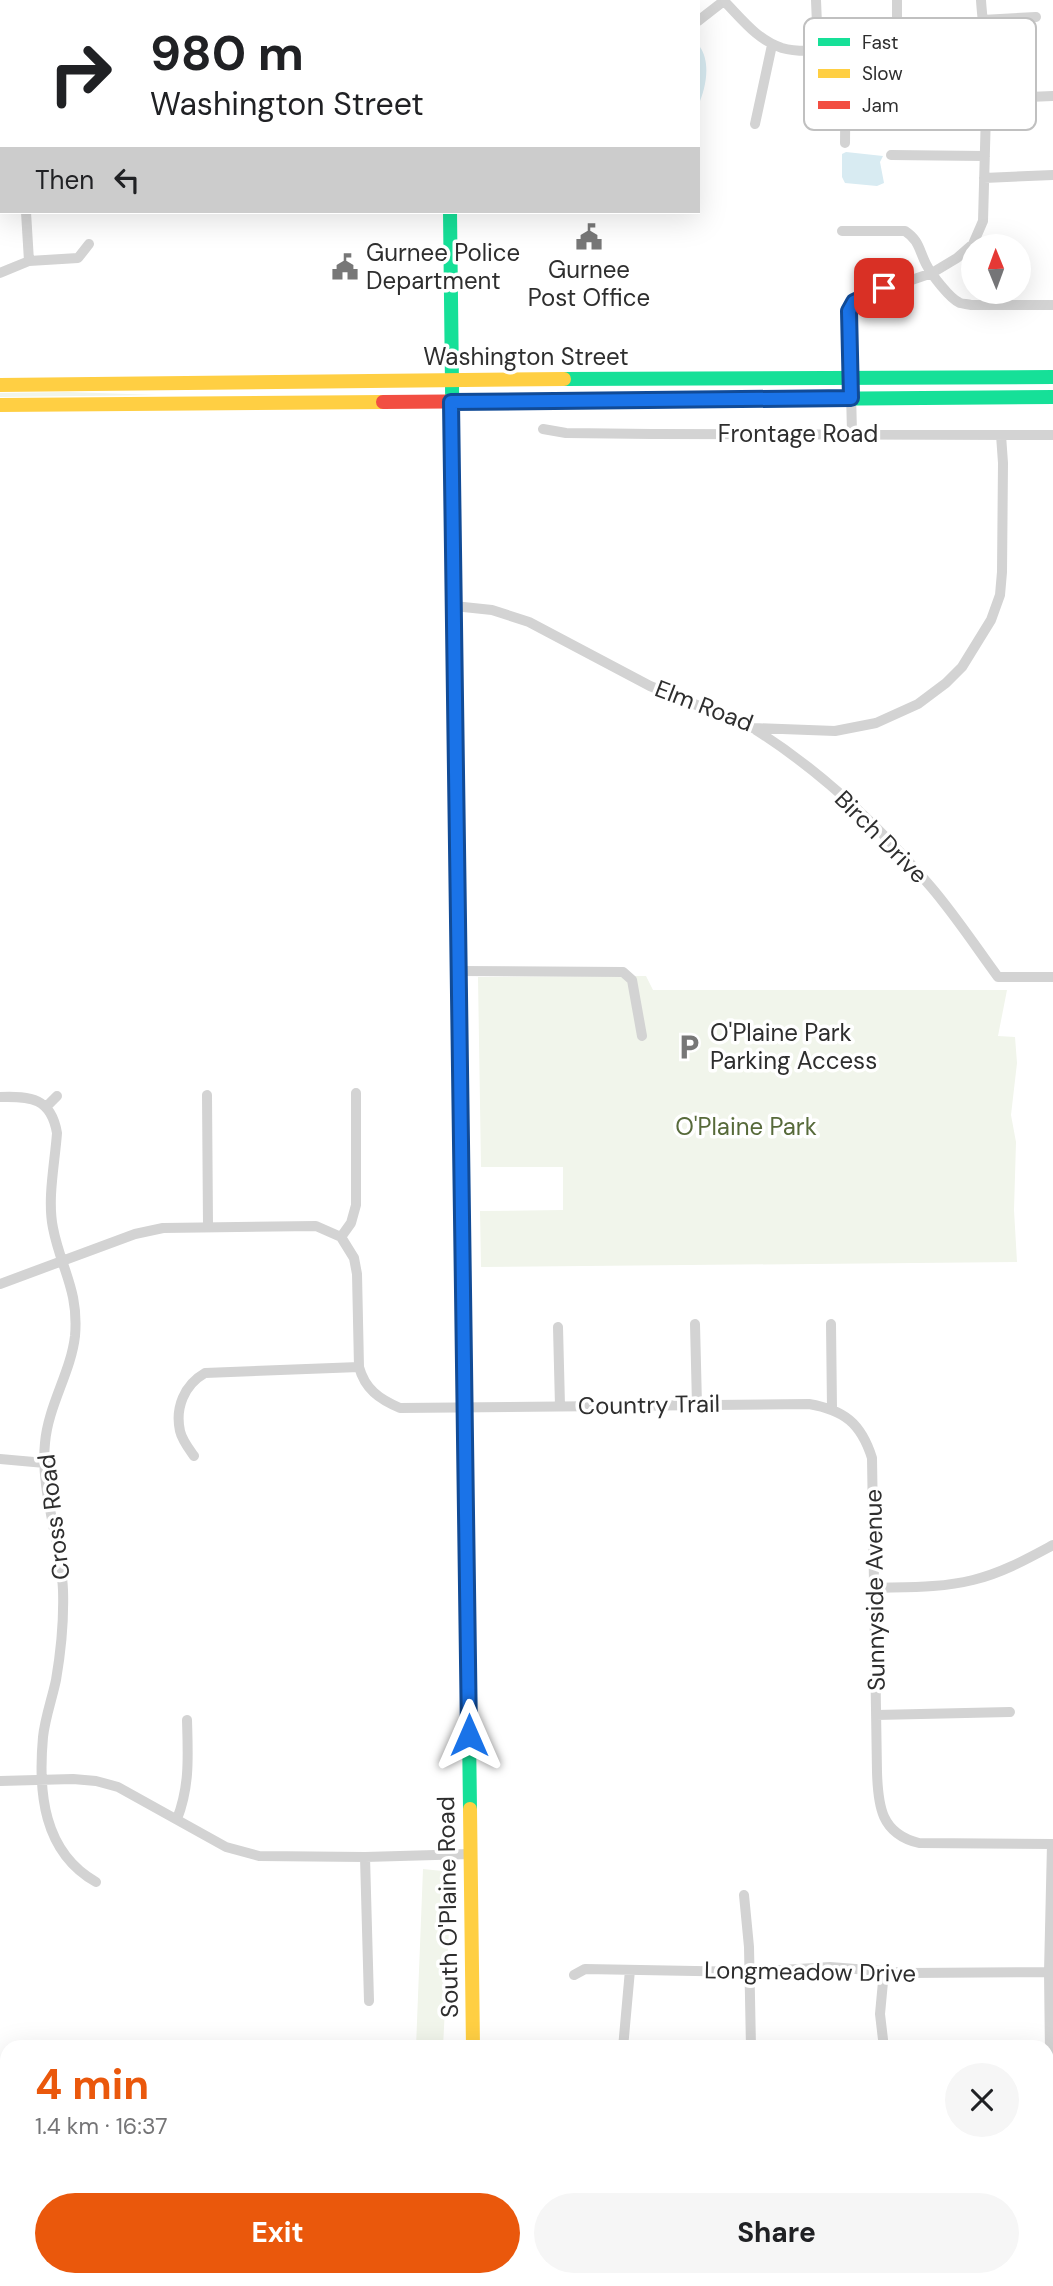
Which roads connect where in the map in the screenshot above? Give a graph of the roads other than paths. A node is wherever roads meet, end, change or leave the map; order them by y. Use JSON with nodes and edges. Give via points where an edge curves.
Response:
{"nodes":[{"id":1,"x":816,"y":0,"type":"edge"},
{"id":2,"x":897,"y":0,"type":"edge"},
{"id":3,"x":981,"y":0,"type":"edge"},
{"id":4,"x":724,"y":1,"type":"edge"},
{"id":5,"x":1037,"y":17,"type":"dead end"},
{"id":6,"x":817,"y":18,"type":"edge"},
{"id":7,"x":897,"y":18,"type":"edge"},
{"id":8,"x":982,"y":18,"type":"edge"},
{"id":9,"x":1019,"y":18,"type":"edge"},
{"id":10,"x":700,"y":19,"type":"edge"},
{"id":11,"x":772,"y":45,"type":"junction"},
{"id":12,"x":804,"y":49,"type":"edge"},
{"id":13,"x":755,"y":124,"type":"dead end"},
{"id":14,"x":845,"y":130,"type":"edge"},
{"id":15,"x":986,"y":130,"type":"edge"},
{"id":16,"x":845,"y":143,"type":"dead end"},
{"id":17,"x":891,"y":155,"type":"dead end"},
{"id":18,"x":985,"y":156,"type":"junction"},
{"id":19,"x":1053,"y":175,"type":"edge"},
{"id":20,"x":984,"y":178,"type":"junction"},
{"id":21,"x":26,"y":214,"type":"edge"},
{"id":22,"x":450,"y":214,"type":"edge"},
{"id":23,"x":842,"y":231,"type":"dead end"},
{"id":24,"x":89,"y":244,"type":"dead end"},
{"id":25,"x":29,"y":261,"type":"junction"},
{"id":26,"x":932,"y":273,"type":"junction"},
{"id":27,"x":0,"y":274,"type":"edge"},
{"id":28,"x":1053,"y":305,"type":"edge"},
{"id":29,"x":1053,"y":377,"type":"edge"},
{"id":30,"x":851,"y":379,"type":"junction"},
{"id":31,"x":451,"y":380,"type":"junction"},
{"id":32,"x":0,"y":385,"type":"edge"},
{"id":33,"x":1053,"y":397,"type":"edge"},
{"id":34,"x":851,"y":398,"type":"junction"},
{"id":35,"x":451,"y":402,"type":"junction"},
{"id":36,"x":0,"y":405,"type":"edge"},
{"id":37,"x":542,"y":429,"type":"dead end"},
{"id":38,"x":852,"y":433,"type":"junction"},
{"id":39,"x":1001,"y":435,"type":"junction"},
{"id":40,"x":1053,"y":435,"type":"edge"},
{"id":41,"x":454,"y":606,"type":"junction"},
{"id":42,"x":753,"y":728,"type":"junction"},
{"id":43,"x":459,"y":971,"type":"junction"},
{"id":44,"x":1053,"y":977,"type":"edge"},
{"id":45,"x":642,"y":1036,"type":"dead end"},
{"id":46,"x":356,"y":1093,"type":"dead end"},
{"id":47,"x":207,"y":1095,"type":"dead end"},
{"id":48,"x":57,"y":1096,"type":"dead end"},
{"id":49,"x":0,"y":1097,"type":"edge"},
{"id":50,"x":47,"y":1106,"type":"junction"},
{"id":51,"x":208,"y":1226,"type":"junction"},
{"id":52,"x":341,"y":1237,"type":"junction"},
{"id":53,"x":63,"y":1261,"type":"junction"},
{"id":54,"x":0,"y":1284,"type":"edge"},
{"id":55,"x":695,"y":1324,"type":"dead end"},
{"id":56,"x":831,"y":1324,"type":"dead end"},
{"id":57,"x":558,"y":1326,"type":"dead end"},
{"id":58,"x":359,"y":1367,"type":"junction"},
{"id":59,"x":697,"y":1405,"type":"junction"},
{"id":60,"x":560,"y":1406,"type":"junction"},
{"id":61,"x":466,"y":1408,"type":"junction"},
{"id":62,"x":832,"y":1409,"type":"junction"},
{"id":63,"x":194,"y":1456,"type":"dead end"},
{"id":64,"x":0,"y":1459,"type":"edge"},
{"id":65,"x":44,"y":1463,"type":"junction"},
{"id":66,"x":1053,"y":1545,"type":"edge"},
{"id":67,"x":874,"y":1588,"type":"junction"},
{"id":68,"x":1010,"y":1712,"type":"dead end"},
{"id":69,"x":876,"y":1715,"type":"junction"},
{"id":70,"x":187,"y":1720,"type":"dead end"},
{"id":71,"x":42,"y":1779,"type":"junction"},
{"id":72,"x":0,"y":1781,"type":"edge"},
{"id":73,"x":177,"y":1819,"type":"junction"},
{"id":74,"x":1052,"y":1843,"type":"edge"},
{"id":75,"x":470,"y":1854,"type":"junction"},
{"id":76,"x":365,"y":1857,"type":"junction"},
{"id":77,"x":96,"y":1882,"type":"dead end"},
{"id":78,"x":744,"y":1895,"type":"dead end"},
{"id":79,"x":630,"y":1970,"type":"junction"},
{"id":80,"x":884,"y":1971,"type":"junction"},
{"id":81,"x":750,"y":1972,"type":"junction"},
{"id":82,"x":1049,"y":1972,"type":"junction"},
{"id":83,"x":574,"y":1975,"type":"dead end"},
{"id":84,"x":369,"y":2001,"type":"dead end"},
{"id":85,"x":473,"y":2040,"type":"edge"},
{"id":86,"x":624,"y":2040,"type":"edge"},
{"id":87,"x":751,"y":2040,"type":"edge"},
{"id":88,"x":883,"y":2040,"type":"edge"},
{"id":89,"x":1050,"y":2040,"type":"edge"}],
"edges":[{"from":1,"to":6,"type":"street"},
{"from":2,"to":7,"type":"street"},
{"from":3,"to":8,"type":"street"},
{"from":4,"to":10,"type":"street"},
{"from":4,"to":11,"type":"street"},
{"from":5,"to":9,"type":"street"},
{"from":11,"to":12,"type":"street"},
{"from":11,"to":13,"type":"street"},
{"from":14,"to":16,"type":"street"},
{"from":15,"to":18,"type":"street"},
{"from":17,"to":18,"type":"street"},
{"from":18,"to":20,"type":"street"},
{"from":19,"to":20,"type":"street"},
{"from":20,"to":26,"type":"street","via":[[983,221],[973,244]]},
{"from":21,"to":25,"type":"street"},
{"from":22,"to":31,"type":"main road","name":"South O'Plaine Road"},
{"from":23,"to":26,"type":"street","via":[[905,231],[914,236]]},
{"from":24,"to":25,"type":"street","via":[[73,260]]},
{"from":25,"to":27,"type":"street"},
{"from":26,"to":28,"type":"street","via":[[959,303]]},
{"from":26,"to":30,"type":"street","via":[[854,302],[849,311]]},
{"from":29,"to":30,"type":"main road","name":"Washington Street"},
{"from":30,"to":31,"type":"main road","name":"Washington Street"},
{"from":30,"to":34,"type":"street"},
{"from":31,"to":32,"type":"main road","name":"Washington Street"},
{"from":31,"to":35,"type":"main road","name":"South O'Plaine Road"},
{"from":33,"to":34,"type":"main road","name":"Washington Street"},
{"from":34,"to":35,"type":"main road","name":"Washington Street"},
{"from":34,"to":38,"type":"street"},
{"from":35,"to":36,"type":"main road","name":"Washington Street"},
{"from":35,"to":41,"type":"main road","name":"South O'Plaine Road"},
{"from":37,"to":38,"type":"street","name":"Frontage Road","via":[[566,433]]},
{"from":38,"to":39,"type":"street","name":"Frontage Road"},
{"from":39,"to":40,"type":"street","name":"Frontage Road"},
{"from":39,"to":42,"type":"street","name":"Elm Road","via":[[1000,594],[985,633],[961,667],[924,701],[876,723],[835,730]]},
{"from":41,"to":42,"type":"street","name":"Elm Road","via":[[492,610],[529,622],[650,686]]},
{"from":41,"to":43,"type":"main road","name":"South O'Plaine Road"},
{"from":42,"to":44,"type":"street","name":"Birch Drive","via":[[818,775],[878,830],[932,889],[998,977]]},
{"from":43,"to":45,"type":"street","via":[[623,972],[632,980]]},
{"from":43,"to":61,"type":"main road","name":"South O'Plaine Road"},
{"from":46,"to":52,"type":"street","via":[[356,1205]]},
{"from":47,"to":51,"type":"street"},
{"from":48,"to":50,"type":"street"},
{"from":49,"to":50,"type":"street","via":[[25,1096]]},
{"from":50,"to":53,"type":"street","name":"Cross Road","via":[[57,1133],[52,1225]]},
{"from":51,"to":52,"type":"street","via":[[309,1225]]},
{"from":51,"to":53,"type":"street","via":[[135,1234]]},
{"from":52,"to":58,"type":"street","via":[[352,1252],[357,1274]]},
{"from":53,"to":54,"type":"street"},
{"from":53,"to":65,"type":"street","name":"Cross Road","via":[[74,1295],[75,1337],[50,1417]]},
{"from":55,"to":59,"type":"street"},
{"from":56,"to":62,"type":"street"},
{"from":57,"to":60,"type":"street"},
{"from":58,"to":61,"type":"street","name":"Country Trail","via":[[374,1395],[400,1408]]},
{"from":58,"to":63,"type":"street","via":[[205,1373],[181,1399],[180,1433]]},
{"from":59,"to":60,"type":"street","name":"Country Trail"},
{"from":59,"to":62,"type":"street","name":"Country Trail","via":[[808,1404]]},
{"from":60,"to":61,"type":"street","name":"Country Trail"},
{"from":61,"to":75,"type":"main road","name":"South O'Plaine Road"},
{"from":62,"to":67,"type":"street","name":"Sunnyside Avenue","via":[[861,1433],[872,1458]]},
{"from":64,"to":65,"type":"street"},
{"from":65,"to":71,"type":"street","name":"Cross Road","via":[[60,1552],[62,1626],[43,1737]]},
{"from":66,"to":67,"type":"street","via":[[972,1580]]},
{"from":67,"to":69,"type":"street","name":"Sunnyside Avenue"},
{"from":68,"to":69,"type":"street"},
{"from":69,"to":74,"type":"street","name":"Sunnyside Avenue","via":[[881,1811],[901,1836],[933,1844]]},
{"from":70,"to":73,"type":"street","via":[[187,1792]]},
{"from":71,"to":72,"type":"street"},
{"from":71,"to":73,"type":"street","via":[[96,1781],[118,1787]]},
{"from":71,"to":77,"type":"street","name":"Cross Road","via":[[52,1835],[69,1861]]},
{"from":73,"to":76,"type":"street","via":[[226,1847],[259,1856]]},
{"from":74,"to":82,"type":"street"},
{"from":75,"to":76,"type":"street"},
{"from":75,"to":85,"type":"main road","name":"South O'Plaine Road"},
{"from":76,"to":84,"type":"street"},
{"from":78,"to":81,"type":"street"},
{"from":79,"to":81,"type":"street","name":"Longmeadow Drive"},
{"from":79,"to":83,"type":"street","name":"Longmeadow Drive","via":[[585,1969]]},
{"from":79,"to":86,"type":"street"},
{"from":80,"to":81,"type":"street","name":"Longmeadow Drive","via":[[830,1967]]},
{"from":80,"to":82,"type":"street","name":"Longmeadow Drive"},
{"from":80,"to":88,"type":"street"},
{"from":81,"to":87,"type":"street"},
{"from":82,"to":89,"type":"street"}]}
